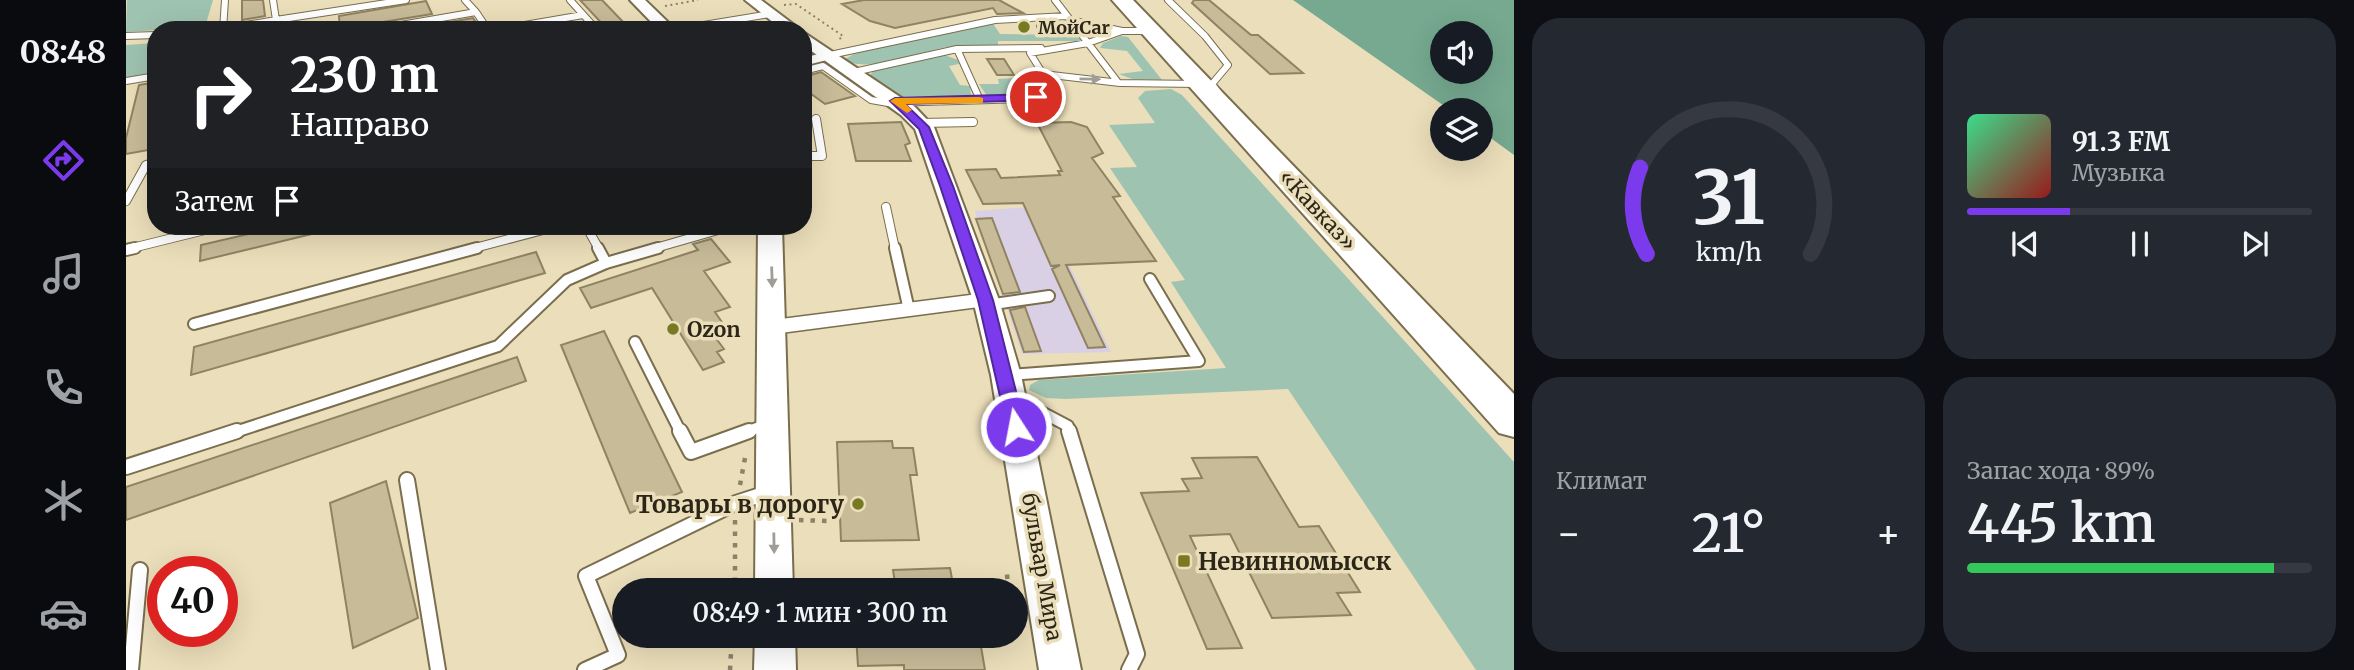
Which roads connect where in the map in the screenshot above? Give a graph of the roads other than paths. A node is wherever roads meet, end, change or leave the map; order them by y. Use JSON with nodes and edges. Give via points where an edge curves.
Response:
{"nodes":[{"id":1,"x":225,"y":0,"type":"edge"},
{"id":2,"x":273,"y":0,"type":"edge"},
{"id":3,"x":406,"y":0,"type":"edge"},
{"id":4,"x":465,"y":0,"type":"edge"},
{"id":5,"x":570,"y":0,"type":"edge"},
{"id":6,"x":636,"y":0,"type":"edge"},
{"id":7,"x":752,"y":0,"type":"edge"},
{"id":8,"x":1055,"y":0,"type":"edge"},
{"id":9,"x":1122,"y":0,"type":"edge"},
{"id":10,"x":1168,"y":0,"type":"edge"},
{"id":11,"x":476,"y":12,"type":"junction"},
{"id":12,"x":770,"y":14,"type":"junction"},
{"id":13,"x":583,"y":15,"type":"junction"},
{"id":14,"x":275,"y":20,"type":"junction"},
{"id":15,"x":995,"y":20,"type":"junction"},
{"id":16,"x":1070,"y":20,"type":"junction"},
{"id":17,"x":224,"y":21,"type":"edge"},
{"id":18,"x":269,"y":21,"type":"edge"},
{"id":19,"x":424,"y":21,"type":"edge"},
{"id":20,"x":482,"y":21,"type":"edge"},
{"id":21,"x":548,"y":21,"type":"edge"},
{"id":22,"x":589,"y":21,"type":"edge"},
{"id":23,"x":660,"y":21,"type":"edge"},
{"id":24,"x":727,"y":21,"type":"edge"},
{"id":25,"x":780,"y":21,"type":"edge"},
{"id":26,"x":1040,"y":26,"type":"dead end"},
{"id":27,"x":1008,"y":27,"type":"dead end"},
{"id":28,"x":1150,"y":31,"type":"junction"},
{"id":29,"x":1122,"y":32,"type":"junction"},
{"id":30,"x":147,"y":35,"type":"edge"},
{"id":31,"x":126,"y":36,"type":"edge"},
{"id":32,"x":812,"y":43,"type":"edge"},
{"id":33,"x":1088,"y":43,"type":"junction"},
{"id":34,"x":957,"y":49,"type":"junction"},
{"id":35,"x":1046,"y":49,"type":"junction"},
{"id":36,"x":830,"y":55,"type":"junction"},
{"id":37,"x":812,"y":60,"type":"edge"},
{"id":38,"x":812,"y":69,"type":"edge"},
{"id":39,"x":854,"y":72,"type":"junction"},
{"id":40,"x":1043,"y":74,"type":"junction"},
{"id":41,"x":147,"y":78,"type":"edge"},
{"id":42,"x":1117,"y":80,"type":"junction"},
{"id":43,"x":126,"y":81,"type":"edge"},
{"id":44,"x":1208,"y":94,"type":"junction"},
{"id":45,"x":980,"y":100,"type":"junction"},
{"id":46,"x":895,"y":101,"type":"junction"},
{"id":47,"x":816,"y":119,"type":"dead end"},
{"id":48,"x":973,"y":122,"type":"dead end"},
{"id":49,"x":921,"y":123,"type":"junction"},
{"id":50,"x":812,"y":156,"type":"edge"},
{"id":51,"x":147,"y":165,"type":"edge"},
{"id":52,"x":126,"y":201,"type":"edge"},
{"id":53,"x":886,"y":207,"type":"dead end"},
{"id":54,"x":175,"y":235,"type":"edge"},
{"id":55,"x":525,"y":235,"type":"edge"},
{"id":56,"x":591,"y":235,"type":"edge"},
{"id":57,"x":701,"y":235,"type":"edge"},
{"id":58,"x":770,"y":235,"type":"edge"},
{"id":59,"x":126,"y":250,"type":"edge"},
{"id":60,"x":606,"y":263,"type":"junction"},
{"id":61,"x":1150,"y":279,"type":"dead end"},
{"id":62,"x":1049,"y":296,"type":"dead end"},
{"id":63,"x":986,"y":302,"type":"junction"},
{"id":64,"x":909,"y":310,"type":"junction"},
{"id":65,"x":194,"y":324,"type":"dead end"},
{"id":66,"x":774,"y":327,"type":"junction"},
{"id":67,"x":635,"y":342,"type":"dead end"},
{"id":68,"x":1009,"y":389,"type":"junction"},
{"id":69,"x":1514,"y":421,"type":"edge"},
{"id":70,"x":762,"y":425,"type":"junction"},
{"id":71,"x":126,"y":467,"type":"edge"},
{"id":72,"x":407,"y":480,"type":"dead end"},
{"id":73,"x":772,"y":491,"type":"junction"},
{"id":74,"x":140,"y":570,"type":"dead end"},
{"id":75,"x":774,"y":578,"type":"edge"},
{"id":76,"x":775,"y":648,"type":"edge"},
{"id":77,"x":131,"y":670,"type":"edge"},
{"id":78,"x":438,"y":670,"type":"edge"},
{"id":79,"x":586,"y":670,"type":"edge"},
{"id":80,"x":775,"y":670,"type":"edge"},
{"id":81,"x":1060,"y":670,"type":"edge"},
{"id":82,"x":1129,"y":670,"type":"edge"}],
"edges":[{"from":1,"to":17,"type":"lane"},
{"from":2,"to":14,"type":"lane"},
{"from":3,"to":14,"type":"lane"},
{"from":4,"to":11,"type":"lane"},
{"from":5,"to":13,"type":"lane"},
{"from":6,"to":23,"type":"street"},
{"from":7,"to":12,"type":"street"},
{"from":8,"to":16,"type":"lane"},
{"from":9,"to":28,"type":"highway","name":"«Кавказ»"},
{"from":10,"to":44,"type":"lane","via":[[1227,65],[1212,83],[1221,96]]},
{"from":11,"to":19,"type":"lane"},
{"from":11,"to":20,"type":"lane"},
{"from":12,"to":24,"type":"lane"},
{"from":12,"to":25,"type":"street"},
{"from":13,"to":21,"type":"lane"},
{"from":13,"to":22,"type":"lane"},
{"from":14,"to":18,"type":"lane"},
{"from":15,"to":16,"type":"lane"},
{"from":15,"to":27,"type":"lane","via":[[1000,27]]},
{"from":15,"to":36,"type":"lane"},
{"from":16,"to":26,"type":"lane"},
{"from":16,"to":29,"type":"lane"},
{"from":16,"to":33,"type":"lane"},
{"from":28,"to":29,"type":"lane"},
{"from":28,"to":44,"type":"highway","name":"«Кавказ»"},
{"from":29,"to":33,"type":"lane"},
{"from":30,"to":31,"type":"lane"},
{"from":32,"to":36,"type":"street","name":"бульвар Мира"},
{"from":33,"to":35,"type":"lane"},
{"from":33,"to":42,"type":"lane"},
{"from":34,"to":35,"type":"lane"},
{"from":34,"to":39,"type":"lane"},
{"from":34,"to":45,"type":"lane"},
{"from":35,"to":40,"type":"lane","via":[[1030,53]]},
{"from":36,"to":37,"type":"street"},
{"from":36,"to":39,"type":"street","name":"бульвар Мира"},
{"from":38,"to":46,"type":"lane","via":[[825,67],[871,100]]},
{"from":39,"to":46,"type":"street","name":"бульвар Мира"},
{"from":40,"to":42,"type":"lane","one_way":true},
{"from":40,"to":45,"type":"lane","via":[[1032,77],[1036,97]]},
{"from":41,"to":43,"type":"lane"},
{"from":42,"to":44,"type":"lane"},
{"from":44,"to":69,"type":"highway","name":"«Кавказ»"},
{"from":45,"to":46,"type":"lane"},
{"from":46,"to":49,"type":"street","name":"бульвар Мира"},
{"from":47,"to":50,"type":"lane","via":[[822,156]]},
{"from":48,"to":49,"type":"lane"},
{"from":49,"to":63,"type":"street","name":"бульвар Мира"},
{"from":51,"to":52,"type":"lane"},
{"from":53,"to":64,"type":"lane"},
{"from":54,"to":59,"type":"lane"},
{"from":55,"to":65,"type":"lane"},
{"from":56,"to":60,"type":"lane"},
{"from":57,"to":60,"type":"lane"},
{"from":58,"to":66,"type":"street","one_way":true},
{"from":60,"to":71,"type":"lane","via":[[567,279],[498,346]]},
{"from":61,"to":68,"type":"lane","via":[[1199,361]]},
{"from":62,"to":63,"type":"lane"},
{"from":63,"to":64,"type":"street"},
{"from":63,"to":68,"type":"street","name":"бульвар Мира"},
{"from":64,"to":66,"type":"street"},
{"from":66,"to":70,"type":"street"},
{"from":67,"to":70,"type":"lane","via":[[691,452]]},
{"from":68,"to":81,"type":"street","name":"бульвар Мира"},
{"from":68,"to":82,"type":"lane","via":[[1068,426],[1137,654]]},
{"from":70,"to":73,"type":"street"},
{"from":72,"to":78,"type":"lane"},
{"from":73,"to":75,"type":"street","one_way":true},
{"from":73,"to":79,"type":"lane","via":[[736,503],[586,576],[618,655]]},
{"from":74,"to":77,"type":"lane"},
{"from":76,"to":80,"type":"street"}]}
